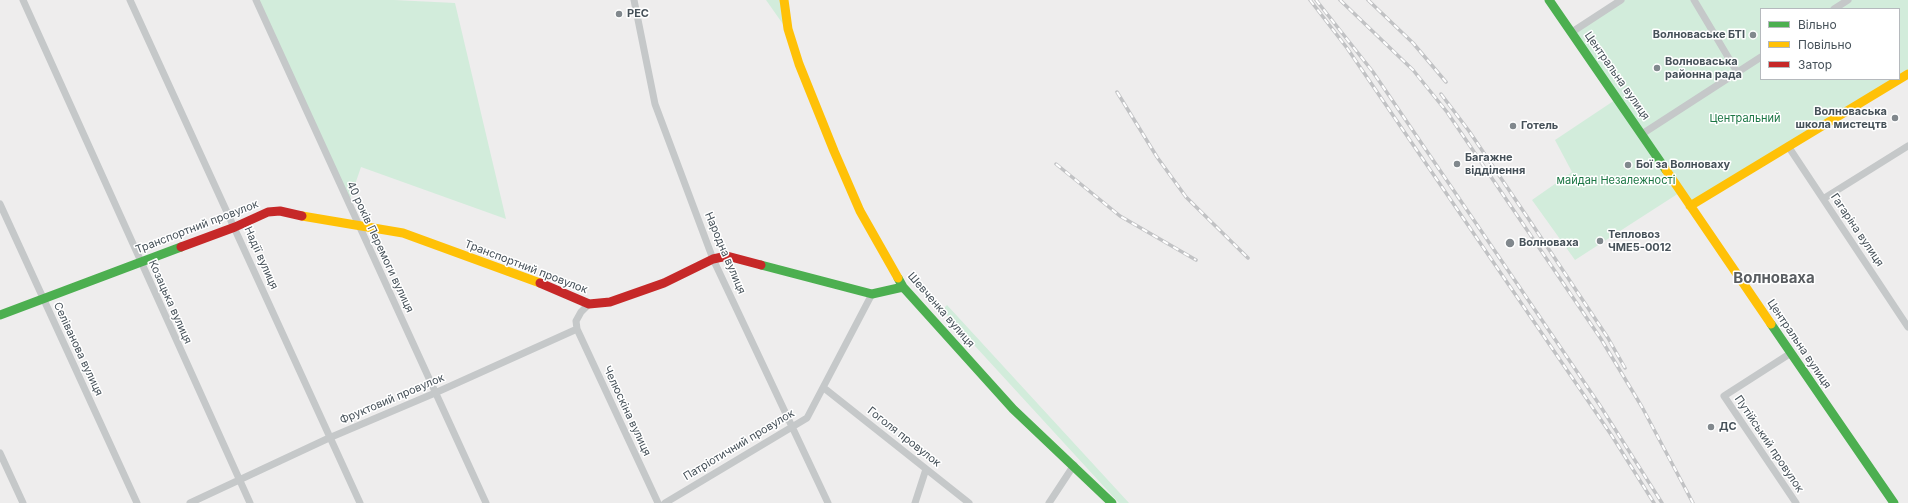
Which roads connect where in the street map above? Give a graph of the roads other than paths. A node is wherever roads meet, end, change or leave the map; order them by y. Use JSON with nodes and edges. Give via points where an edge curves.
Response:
{"nodes":[{"id":1,"x":23,"y":0,"type":"edge"},
{"id":2,"x":130,"y":0,"type":"edge"},
{"id":3,"x":256,"y":0,"type":"edge"},
{"id":4,"x":634,"y":0,"type":"edge"},
{"id":5,"x":784,"y":0,"type":"edge"},
{"id":6,"x":1550,"y":0,"type":"edge"},
{"id":7,"x":1621,"y":0,"type":"edge"},
{"id":8,"x":1694,"y":0,"type":"edge"},
{"id":9,"x":1846,"y":1,"type":"edge"},
{"id":10,"x":1836,"y":8,"type":"edge"},
{"id":11,"x":1572,"y":32,"type":"junction"},
{"id":12,"x":1760,"y":58,"type":"edge"},
{"id":13,"x":1737,"y":72,"type":"junction"},
{"id":14,"x":1898,"y":80,"type":"edge"},
{"id":15,"x":1642,"y":134,"type":"junction"},
{"id":16,"x":1788,"y":146,"type":"junction"},
{"id":17,"x":1908,"y":146,"type":"edge"},
{"id":18,"x":1823,"y":199,"type":"junction"},
{"id":19,"x":0,"y":204,"type":"edge"},
{"id":20,"x":1690,"y":206,"type":"junction"},
{"id":21,"x":357,"y":225,"type":"junction"},
{"id":22,"x":235,"y":227,"type":"junction"},
{"id":23,"x":713,"y":259,"type":"junction"},
{"id":24,"x":140,"y":262,"type":"junction"},
{"id":25,"x":903,"y":287,"type":"junction"},
{"id":26,"x":872,"y":294,"type":"junction"},
{"id":27,"x":43,"y":299,"type":"junction"},
{"id":28,"x":589,"y":304,"type":"junction"},
{"id":29,"x":0,"y":315,"type":"edge"},
{"id":30,"x":1908,"y":327,"type":"edge"},
{"id":31,"x":577,"y":329,"type":"junction"},
{"id":32,"x":1791,"y":353,"type":"junction"},
{"id":33,"x":824,"y":388,"type":"junction"},
{"id":34,"x":435,"y":393,"type":"junction"},
{"id":35,"x":792,"y":428,"type":"junction"},
{"id":36,"x":329,"y":438,"type":"junction"},
{"id":37,"x":0,"y":454,"type":"edge"},
{"id":38,"x":1074,"y":466,"type":"junction"},
{"id":39,"x":926,"y":468,"type":"junction"},
{"id":40,"x":239,"y":480,"type":"junction"},
{"id":41,"x":23,"y":503,"type":"edge"},
{"id":42,"x":137,"y":503,"type":"edge"},
{"id":43,"x":190,"y":503,"type":"edge"},
{"id":44,"x":250,"y":503,"type":"edge"},
{"id":45,"x":360,"y":503,"type":"edge"},
{"id":46,"x":486,"y":503,"type":"edge"},
{"id":47,"x":658,"y":503,"type":"edge"},
{"id":48,"x":665,"y":503,"type":"edge"},
{"id":49,"x":828,"y":503,"type":"edge"},
{"id":50,"x":915,"y":503,"type":"edge"},
{"id":51,"x":969,"y":503,"type":"edge"},
{"id":52,"x":1049,"y":503,"type":"edge"},
{"id":53,"x":1112,"y":503,"type":"edge"},
{"id":54,"x":1796,"y":503,"type":"edge"},
{"id":55,"x":1894,"y":503,"type":"edge"}],
"edges":[{"from":1,"to":24,"type":"street","name":"Козацька вулиця"},
{"from":2,"to":22,"type":"street","name":"Надії вулиця"},
{"from":3,"to":21,"type":"street","name":"40 років Перемоги вулиця"},
{"from":4,"to":23,"type":"street","name":"Народна вулиця","via":[[655,104]]},
{"from":5,"to":25,"type":"street","name":"Шевченка вулиця","via":[[788,29],[799,64],[834,151],[860,211]]},
{"from":6,"to":11,"type":"street","name":"Центральна вулиця"},
{"from":7,"to":11,"type":"street"},
{"from":8,"to":13,"type":"street"},
{"from":9,"to":10,"type":"street"},
{"from":11,"to":15,"type":"street","name":"Центральна вулиця"},
{"from":12,"to":13,"type":"street"},
{"from":13,"to":15,"type":"street"},
{"from":14,"to":16,"type":"street"},
{"from":15,"to":20,"type":"street","name":"Центральна вулиця"},
{"from":16,"to":18,"type":"street","name":"Гагаріна вулиця"},
{"from":16,"to":20,"type":"street"},
{"from":17,"to":18,"type":"street"},
{"from":18,"to":30,"type":"street","name":"Гагаріна вулиця"},
{"from":19,"to":27,"type":"street","name":"Селіванова вулиця"},
{"from":20,"to":32,"type":"street","name":"Центральна вулиця"},
{"from":21,"to":22,"type":"street","name":"Транспортний провулок","via":[[280,211],[268,212]]},
{"from":21,"to":28,"type":"street","name":"Транспортний провулок","via":[[403,233]]},
{"from":21,"to":34,"type":"street","name":"40 років Перемоги вулиця"},
{"from":22,"to":24,"type":"street","name":"Транспортний провулок"},
{"from":22,"to":36,"type":"street","name":"Надії вулиця"},
{"from":23,"to":26,"type":"street","via":[[728,256]]},
{"from":23,"to":28,"type":"street","via":[[664,283],[610,302]]},
{"from":23,"to":35,"type":"street","name":"Народна вулиця"},
{"from":24,"to":27,"type":"street","name":"Транспортний провулок"},
{"from":24,"to":40,"type":"street","name":"Козацька вулиця"},
{"from":25,"to":26,"type":"street"},
{"from":25,"to":38,"type":"street","name":"Шевченка вулиця","via":[[1013,408]]},
{"from":26,"to":33,"type":"street","name":"Патріотичний провулок"},
{"from":27,"to":29,"type":"street","name":"Транспортний провулок"},
{"from":27,"to":42,"type":"street","name":"Селіванова вулиця"},
{"from":28,"to":31,"type":"street","via":[[576,321]]},
{"from":31,"to":34,"type":"street","name":"Фруктовий провулок"},
{"from":31,"to":47,"type":"street","name":"Челюскіна вулиця"},
{"from":32,"to":54,"type":"street","name":"Путійський провулок","via":[[1724,396]]},
{"from":32,"to":55,"type":"street","name":"Центральна вулиця"},
{"from":33,"to":35,"type":"street","name":"Патріотичний провулок","via":[[808,418]]},
{"from":33,"to":39,"type":"street","name":"Гоголя провулок"},
{"from":34,"to":36,"type":"street","name":"Фруктовий провулок"},
{"from":34,"to":46,"type":"street","name":"40 років Перемоги вулиця"},
{"from":35,"to":48,"type":"street","name":"Патріотичний провулок"},
{"from":35,"to":49,"type":"street","name":"Народна вулиця"},
{"from":36,"to":40,"type":"street","name":"Фруктовий провулок"},
{"from":36,"to":45,"type":"street","name":"Надії вулиця"},
{"from":37,"to":41,"type":"street"},
{"from":38,"to":52,"type":"street"},
{"from":38,"to":53,"type":"street","name":"Шевченка вулиця"},
{"from":39,"to":50,"type":"street"},
{"from":39,"to":51,"type":"street","name":"Гоголя провулок"},
{"from":40,"to":43,"type":"street","name":"Фруктовий провулок"},
{"from":40,"to":44,"type":"street","name":"Козацька вулиця"}]}
